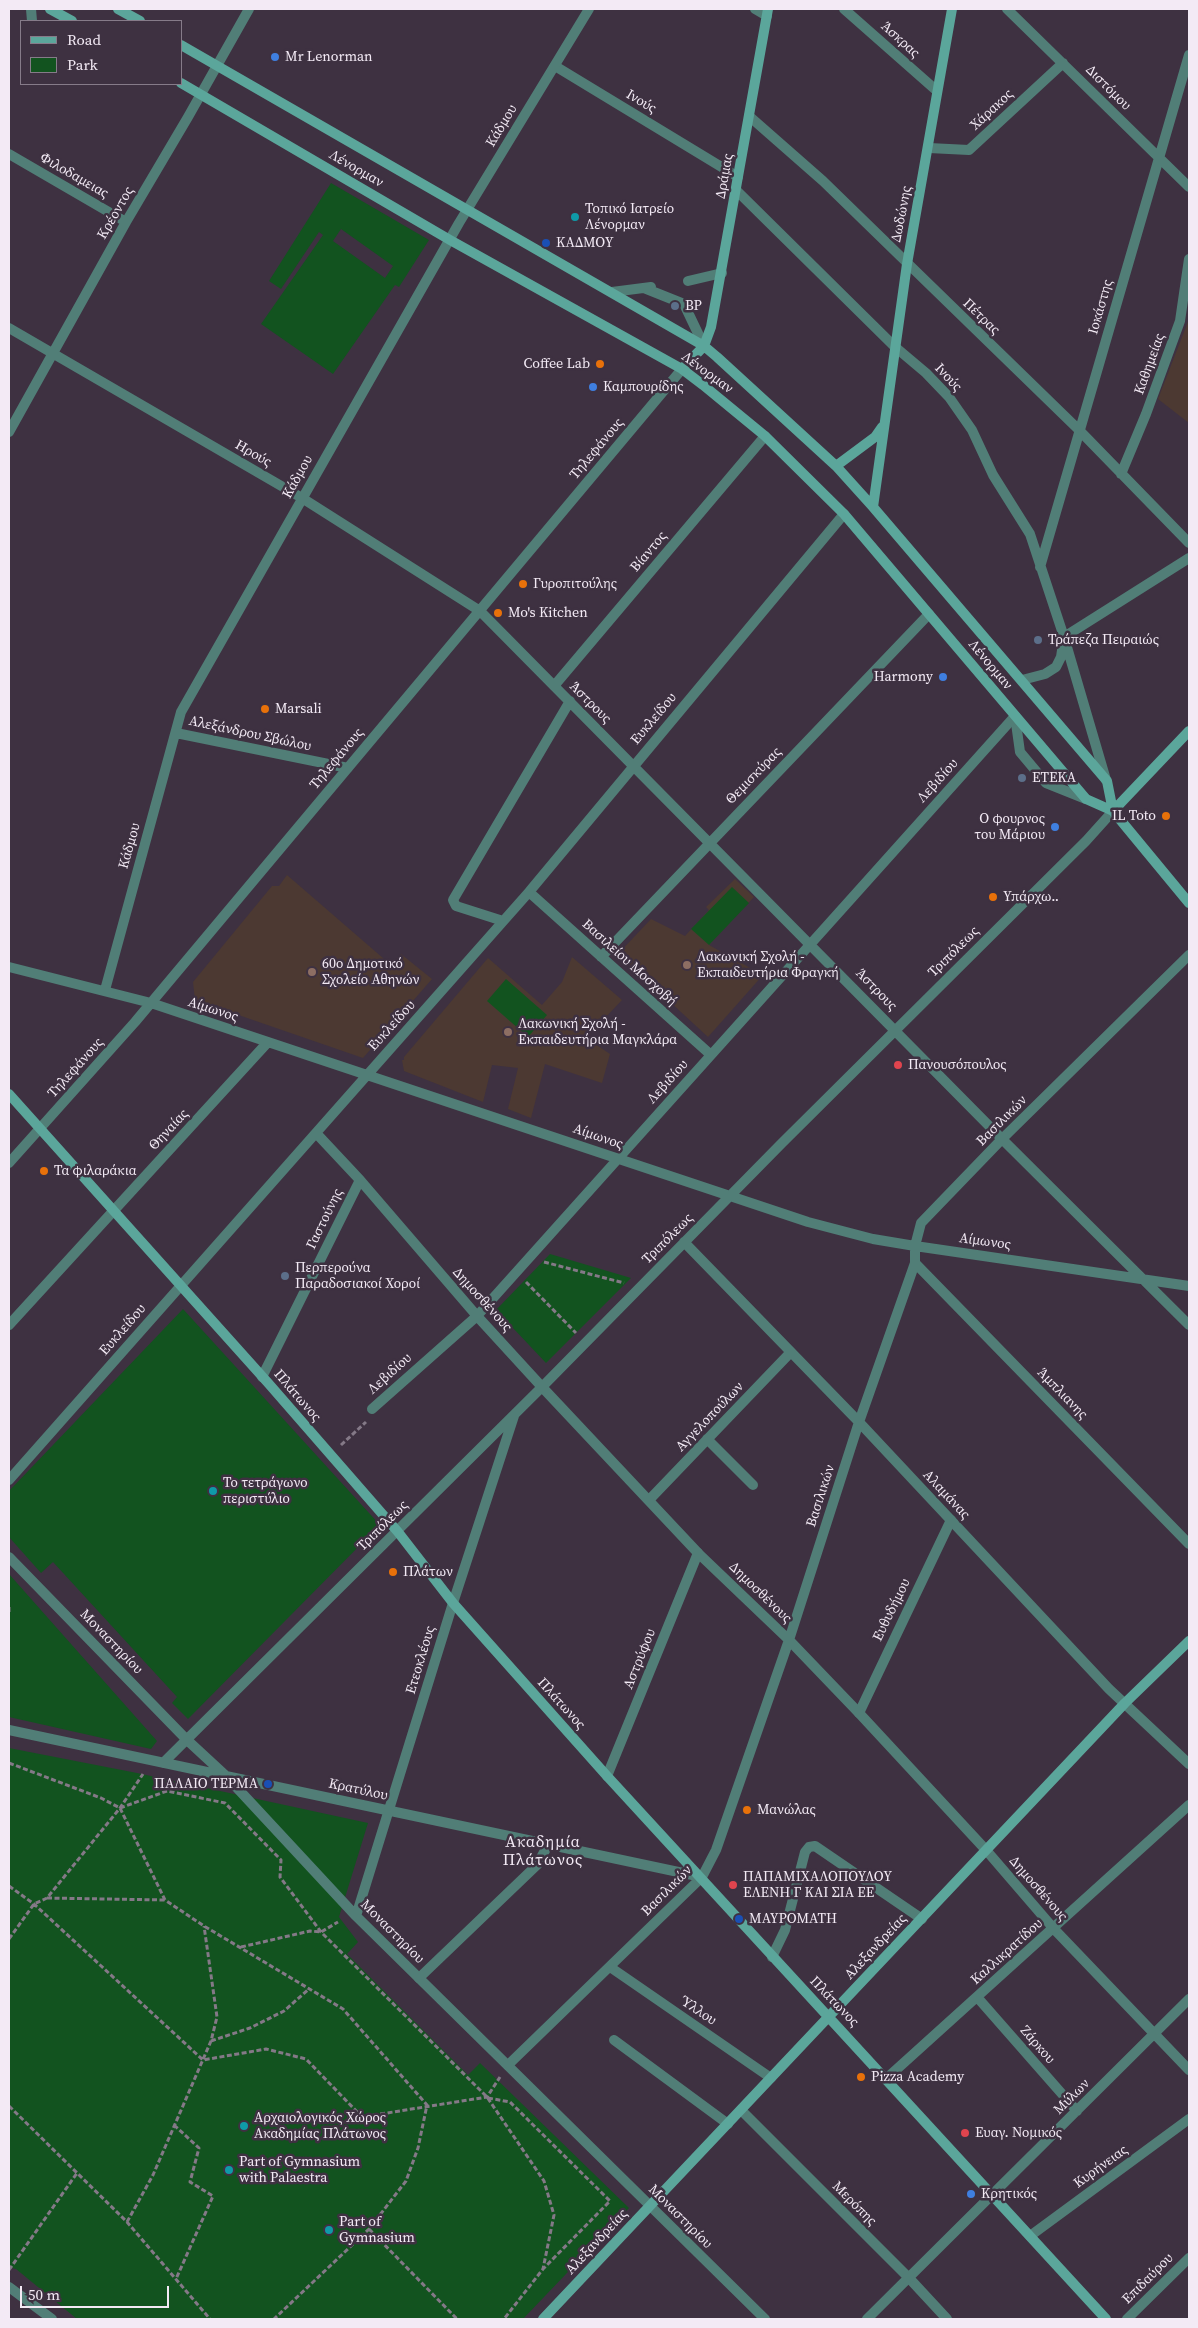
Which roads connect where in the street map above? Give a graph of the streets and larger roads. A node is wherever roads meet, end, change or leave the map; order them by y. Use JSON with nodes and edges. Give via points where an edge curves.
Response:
{"nodes":[{"id":1,"x":50,"y":9,"type":"edge"},
{"id":2,"x":118,"y":9,"type":"edge"},
{"id":3,"x":249,"y":9,"type":"edge"},
{"id":4,"x":589,"y":9,"type":"edge"},
{"id":5,"x":755,"y":9,"type":"edge"},
{"id":6,"x":844,"y":9,"type":"edge"},
{"id":7,"x":952,"y":9,"type":"edge"},
{"id":8,"x":1007,"y":9,"type":"edge"},
{"id":9,"x":767,"y":12,"type":"edge"},
{"id":10,"x":68,"y":16,"type":"edge"},
{"id":11,"x":138,"y":20,"type":"edge"},
{"id":12,"x":182,"y":46,"type":"edge"},
{"id":13,"x":1189,"y":55,"type":"edge"},
{"id":14,"x":1063,"y":63,"type":"junction"},
{"id":15,"x":217,"y":66,"type":"junction"},
{"id":16,"x":555,"y":66,"type":"junction"},
{"id":17,"x":182,"y":84,"type":"edge"},
{"id":18,"x":937,"y":91,"type":"junction"},
{"id":19,"x":201,"y":94,"type":"junction"},
{"id":20,"x":749,"y":116,"type":"junction"},
{"id":21,"x":929,"y":148,"type":"junction"},
{"id":22,"x":9,"y":154,"type":"edge"},
{"id":23,"x":1159,"y":157,"type":"junction"},
{"id":24,"x":738,"y":177,"type":"junction"},
{"id":25,"x":1189,"y":187,"type":"edge"},
{"id":26,"x":736,"y":190,"type":"junction"},
{"id":27,"x":467,"y":209,"type":"junction"},
{"id":28,"x":126,"y":222,"type":"junction"},
{"id":29,"x":450,"y":240,"type":"junction"},
{"id":30,"x":1189,"y":259,"type":"edge"},
{"id":31,"x":907,"y":264,"type":"junction"},
{"id":32,"x":722,"y":273,"type":"junction"},
{"id":33,"x":688,"y":281,"type":"dead end"},
{"id":34,"x":657,"y":286,"type":"dead end"},
{"id":35,"x":644,"y":288,"type":"junction"},
{"id":36,"x":612,"y":292,"type":"junction"},
{"id":37,"x":9,"y":328,"type":"edge"},
{"id":38,"x":704,"y":346,"type":"junction"},
{"id":39,"x":894,"y":346,"type":"junction"},
{"id":40,"x":52,"y":354,"type":"junction"},
{"id":41,"x":682,"y":369,"type":"junction"},
{"id":42,"x":884,"y":424,"type":"junction"},
{"id":43,"x":1079,"y":430,"type":"junction"},
{"id":44,"x":9,"y":432,"type":"edge"},
{"id":45,"x":765,"y":436,"type":"junction"},
{"id":46,"x":836,"y":466,"type":"junction"},
{"id":47,"x":1121,"y":474,"type":"junction"},
{"id":48,"x":302,"y":498,"type":"junction"},
{"id":49,"x":873,"y":507,"type":"junction"},
{"id":50,"x":844,"y":514,"type":"junction"},
{"id":51,"x":1189,"y":543,"type":"edge"},
{"id":52,"x":1189,"y":558,"type":"edge"},
{"id":53,"x":1040,"y":567,"type":"junction"},
{"id":54,"x":480,"y":611,"type":"junction"},
{"id":55,"x":929,"y":614,"type":"junction"},
{"id":56,"x":1064,"y":637,"type":"junction"},
{"id":57,"x":1022,"y":680,"type":"junction"},
{"id":58,"x":554,"y":686,"type":"junction"},
{"id":59,"x":570,"y":702,"type":"junction"},
{"id":60,"x":1015,"y":716,"type":"junction"},
{"id":61,"x":1189,"y":731,"type":"edge"},
{"id":62,"x":176,"y":733,"type":"junction"},
{"id":63,"x":633,"y":765,"type":"junction"},
{"id":64,"x":348,"y":768,"type":"junction"},
{"id":65,"x":1107,"y":781,"type":"junction"},
{"id":66,"x":1086,"y":799,"type":"junction"},
{"id":67,"x":1113,"y":811,"type":"junction"},
{"id":68,"x":709,"y":842,"type":"junction"},
{"id":69,"x":529,"y":892,"type":"junction"},
{"id":70,"x":1189,"y":903,"type":"edge"},
{"id":71,"x":503,"y":921,"type":"junction"},
{"id":72,"x":810,"y":944,"type":"junction"},
{"id":73,"x":1189,"y":955,"type":"edge"},
{"id":74,"x":601,"y":957,"type":"junction"},
{"id":75,"x":9,"y":966,"type":"edge"},
{"id":76,"x":105,"y":990,"type":"junction"},
{"id":77,"x":151,"y":1003,"type":"junction"},
{"id":78,"x":895,"y":1030,"type":"junction"},
{"id":79,"x":268,"y":1042,"type":"junction"},
{"id":80,"x":711,"y":1054,"type":"junction"},
{"id":81,"x":367,"y":1074,"type":"junction"},
{"id":82,"x":9,"y":1094,"type":"edge"},
{"id":83,"x":41,"y":1127,"type":"junction"},
{"id":84,"x":316,"y":1133,"type":"junction"},
{"id":85,"x":1002,"y":1140,"type":"junction"},
{"id":86,"x":617,"y":1158,"type":"junction"},
{"id":87,"x":9,"y":1163,"type":"edge"},
{"id":88,"x":360,"y":1180,"type":"junction"},
{"id":89,"x":729,"y":1197,"type":"junction"},
{"id":90,"x":114,"y":1211,"type":"junction"},
{"id":91,"x":684,"y":1242,"type":"junction"},
{"id":92,"x":915,"y":1246,"type":"junction"},
{"id":93,"x":915,"y":1264,"type":"junction"},
{"id":94,"x":1144,"y":1280,"type":"junction"},
{"id":95,"x":181,"y":1285,"type":"junction"},
{"id":96,"x":1189,"y":1286,"type":"edge"},
{"id":97,"x":477,"y":1316,"type":"junction"},
{"id":98,"x":9,"y":1325,"type":"edge"},
{"id":99,"x":1189,"y":1325,"type":"edge"},
{"id":100,"x":790,"y":1354,"type":"junction"},
{"id":101,"x":262,"y":1377,"type":"junction"},
{"id":102,"x":542,"y":1387,"type":"junction"},
{"id":103,"x":372,"y":1409,"type":"road end"},
{"id":104,"x":515,"y":1413,"type":"junction"},
{"id":105,"x":859,"y":1422,"type":"junction"},
{"id":106,"x":708,"y":1438,"type":"junction"},
{"id":107,"x":9,"y":1480,"type":"edge"},
{"id":108,"x":753,"y":1485,"type":"dead end"},
{"id":109,"x":650,"y":1499,"type":"junction"},
{"id":110,"x":951,"y":1520,"type":"junction"},
{"id":111,"x":398,"y":1532,"type":"junction"},
{"id":112,"x":1189,"y":1544,"type":"edge"},
{"id":113,"x":698,"y":1553,"type":"junction"},
{"id":114,"x":9,"y":1557,"type":"edge"},
{"id":115,"x":453,"y":1603,"type":"junction"},
{"id":116,"x":789,"y":1640,"type":"junction"},
{"id":117,"x":1189,"y":1641,"type":"edge"},
{"id":118,"x":1126,"y":1703,"type":"junction"},
{"id":119,"x":859,"y":1712,"type":"junction"},
{"id":120,"x":9,"y":1730,"type":"edge"},
{"id":121,"x":186,"y":1739,"type":"junction"},
{"id":122,"x":163,"y":1762,"type":"junction"},
{"id":123,"x":1189,"y":1764,"type":"edge"},
{"id":124,"x":226,"y":1776,"type":"junction"},
{"id":125,"x":607,"y":1776,"type":"junction"},
{"id":126,"x":1189,"y":1805,"type":"edge"},
{"id":127,"x":390,"y":1811,"type":"junction"},
{"id":128,"x":548,"y":1845,"type":"junction"},
{"id":129,"x":986,"y":1850,"type":"junction"},
{"id":130,"x":702,"y":1877,"type":"junction"},
{"id":131,"x":356,"y":1916,"type":"junction"},
{"id":132,"x":922,"y":1918,"type":"junction"},
{"id":133,"x":1054,"y":1929,"type":"junction"},
{"id":134,"x":772,"y":1957,"type":"junction"},
{"id":135,"x":610,"y":1967,"type":"junction"},
{"id":136,"x":419,"y":1978,"type":"junction"},
{"id":137,"x":977,"y":1997,"type":"junction"},
{"id":138,"x":1189,"y":1999,"type":"edge"},
{"id":139,"x":830,"y":2016,"type":"junction"},
{"id":140,"x":1154,"y":2034,"type":"junction"},
{"id":141,"x":614,"y":2040,"type":"dead end"},
{"id":142,"x":508,"y":2065,"type":"junction"},
{"id":143,"x":1189,"y":2070,"type":"edge"},
{"id":144,"x":771,"y":2078,"type":"junction"},
{"id":145,"x":887,"y":2078,"type":"junction"},
{"id":146,"x":741,"y":2110,"type":"junction"},
{"id":147,"x":1077,"y":2111,"type":"junction"},
{"id":148,"x":1189,"y":2119,"type":"edge"},
{"id":149,"x":728,"y":2124,"type":"junction"},
{"id":150,"x":992,"y":2195,"type":"junction"},
{"id":151,"x":650,"y":2207,"type":"junction"},
{"id":152,"x":1030,"y":2236,"type":"junction"},
{"id":153,"x":1189,"y":2258,"type":"edge"},
{"id":154,"x":908,"y":2278,"type":"junction"},
{"id":155,"x":9,"y":2287,"type":"edge"},
{"id":156,"x":52,"y":2319,"type":"edge"},
{"id":157,"x":543,"y":2319,"type":"edge"},
{"id":158,"x":765,"y":2319,"type":"edge"},
{"id":159,"x":867,"y":2319,"type":"edge"},
{"id":160,"x":947,"y":2319,"type":"edge"},
{"id":161,"x":1106,"y":2319,"type":"edge"},
{"id":162,"x":1127,"y":2319,"type":"edge"}],
"edges":[{"from":1,"to":10,"type":"street"},
{"from":2,"to":11,"type":"street"},
{"from":3,"to":15,"type":"street","name":"Κρέοντος"},
{"from":4,"to":16,"type":"street","name":"Κάδμου"},
{"from":5,"to":9,"type":"street"},
{"from":6,"to":18,"type":"street","name":"Άσκρας"},
{"from":7,"to":18,"type":"street","name":"Δωδώνης"},
{"from":8,"to":14,"type":"street","name":"Διστόμου"},
{"from":9,"to":20,"type":"street","name":"Δράμας"},
{"from":12,"to":15,"type":"street","name":"Λένορμαν"},
{"from":13,"to":23,"type":"street","name":"Ιοκάστης"},
{"from":14,"to":21,"type":"street","name":"Χάρακος","via":[[969,150]]},
{"from":14,"to":23,"type":"street","name":"Διστόμου"},
{"from":15,"to":19,"type":"street","name":"Κρέοντος"},
{"from":15,"to":27,"type":"street","name":"Λένορμαν"},
{"from":16,"to":24,"type":"street","name":"Ινούς"},
{"from":16,"to":27,"type":"street","name":"Κάδμου"},
{"from":17,"to":19,"type":"street","name":"Λένορμαν"},
{"from":18,"to":21,"type":"street","name":"Δωδώνης"},
{"from":19,"to":28,"type":"street","name":"Κρέοντος"},
{"from":19,"to":29,"type":"street","name":"Λένορμαν"},
{"from":20,"to":24,"type":"street","name":"Δράμας"},
{"from":20,"to":31,"type":"street","name":"Πέτρας","via":[[823,181]]},
{"from":21,"to":31,"type":"street","name":"Δωδώνης"},
{"from":22,"to":28,"type":"street","name":"Φιλοδαμειας"},
{"from":23,"to":25,"type":"street","name":"Διστόμου"},
{"from":23,"to":43,"type":"street","name":"Ιοκάστης"},
{"from":24,"to":26,"type":"street","name":"Δράμας"},
{"from":26,"to":32,"type":"street","name":"Δράμας"},
{"from":26,"to":39,"type":"street","name":"Ινούς"},
{"from":27,"to":29,"type":"street","name":"Κάδμου"},
{"from":27,"to":36,"type":"street","name":"Λένορμαν"},
{"from":28,"to":40,"type":"street","name":"Κρέοντος"},
{"from":29,"to":41,"type":"street","name":"Λένορμαν"},
{"from":29,"to":48,"type":"street","name":"Κάδμου"},
{"from":30,"to":47,"type":"street","name":"Καθημείας","via":[[1180,321]]},
{"from":31,"to":39,"type":"street","name":"Δωδώνης"},
{"from":31,"to":43,"type":"street","name":"Πέτρας"},
{"from":32,"to":33,"type":"street"},
{"from":32,"to":38,"type":"street","name":"Δράμας"},
{"from":34,"to":35,"type":"street"},
{"from":35,"to":36,"type":"street"},
{"from":35,"to":38,"type":"street","via":[[684,304]]},
{"from":36,"to":38,"type":"street","name":"Λένορμαν"},
{"from":37,"to":40,"type":"street","name":"Ηρούς"},
{"from":38,"to":41,"type":"street"},
{"from":38,"to":46,"type":"street","name":"Λένορμαν"},
{"from":39,"to":42,"type":"street","name":"Δωδώνης"},
{"from":39,"to":53,"type":"street","name":"Ινούς","via":[[943,392],[972,430],[992,475],[1030,534]]},
{"from":40,"to":44,"type":"street","name":"Κρέοντος"},
{"from":40,"to":48,"type":"street","name":"Ηρούς"},
{"from":41,"to":45,"type":"street","name":"Λένορμαν"},
{"from":41,"to":54,"type":"street","name":"Τηλεφάνους"},
{"from":42,"to":46,"type":"street","via":[[875,436]]},
{"from":42,"to":49,"type":"street","name":"Δωδώνης"},
{"from":43,"to":47,"type":"street","name":"Πέτρας"},
{"from":43,"to":53,"type":"street","name":"Ιοκάστης"},
{"from":45,"to":50,"type":"street","name":"Λένορμαν"},
{"from":45,"to":58,"type":"street","name":"Βίαντος"},
{"from":46,"to":49,"type":"street","name":"Λένορμαν"},
{"from":47,"to":51,"type":"street","name":"Πέτρας"},
{"from":48,"to":54,"type":"street","name":"Ηρούς"},
{"from":48,"to":62,"type":"street","name":"Κάδμου","via":[[181,712]]},
{"from":49,"to":57,"type":"street","name":"Λένορμαν"},
{"from":50,"to":55,"type":"street","name":"Λένορμαν"},
{"from":50,"to":63,"type":"street","name":"Ευκλείδου"},
{"from":52,"to":56,"type":"street"},
{"from":53,"to":56,"type":"street","name":"Ινούς"},
{"from":54,"to":58,"type":"street","name":"Άστρους"},
{"from":54,"to":64,"type":"street","name":"Τηλεφάνους"},
{"from":55,"to":60,"type":"street","name":"Λένορμαν"},
{"from":55,"to":68,"type":"street","name":"Θεμισκύρας"},
{"from":56,"to":57,"type":"street","via":[[1061,658],[1056,667],[1045,674]]},
{"from":56,"to":65,"type":"street","name":"Λένορμαν"},
{"from":57,"to":65,"type":"street","name":"Λένορμαν"},
{"from":58,"to":59,"type":"street","name":"Άστρους"},
{"from":59,"to":63,"type":"street","name":"Άστρους"},
{"from":59,"to":71,"type":"street","via":[[455,892],[453,900],[456,906]]},
{"from":60,"to":66,"type":"street","name":"Λένορμαν"},
{"from":60,"to":66,"type":"street","via":[[1020,752],[1046,783]]},
{"from":60,"to":72,"type":"street","name":"Λεβιδίου"},
{"from":61,"to":67,"type":"street","name":"Τριπόλεως"},
{"from":62,"to":64,"type":"street","name":"Αλεξάνδρου Σβώλου"},
{"from":62,"to":76,"type":"street","name":"Κάδμου"},
{"from":63,"to":68,"type":"street","name":"Άστρους"},
{"from":63,"to":69,"type":"street","name":"Ευκλείδου"},
{"from":64,"to":77,"type":"street","name":"Τηλεφάνους"},
{"from":65,"to":67,"type":"street","name":"Λένορμαν"},
{"from":66,"to":67,"type":"street","name":"Λένορμαν"},
{"from":67,"to":70,"type":"street","name":"Λένορμαν"},
{"from":67,"to":78,"type":"street","name":"Τριπόλεως"},
{"from":68,"to":72,"type":"street","name":"Άστρους"},
{"from":68,"to":74,"type":"street","name":"Θεμισκύρας"},
{"from":69,"to":71,"type":"street","name":"Ευκλείδου"},
{"from":69,"to":74,"type":"street","name":"Βασιλείου Μοσχοβή"},
{"from":71,"to":81,"type":"street","name":"Ευκλείδου"},
{"from":72,"to":78,"type":"street","name":"Άστρους"},
{"from":72,"to":80,"type":"street","name":"Λεβιδίου"},
{"from":73,"to":85,"type":"street","name":"Βασιλικών"},
{"from":74,"to":80,"type":"street","name":"Βασιλείου Μοσχοβή"},
{"from":75,"to":76,"type":"street","name":"Αίμωνος"},
{"from":76,"to":77,"type":"street","name":"Αίμωνος"},
{"from":77,"to":79,"type":"street","name":"Αίμωνος"},
{"from":77,"to":83,"type":"street","name":"Τηλεφάνους"},
{"from":78,"to":85,"type":"street","name":"Άστρους"},
{"from":78,"to":89,"type":"street","name":"Τριπόλεως"},
{"from":79,"to":81,"type":"street","name":"Αίμωνος"},
{"from":79,"to":90,"type":"street","name":"Θηναίας"},
{"from":80,"to":86,"type":"street","name":"Λεβιδίου"},
{"from":81,"to":84,"type":"street","name":"Ευκλείδου"},
{"from":81,"to":86,"type":"street","name":"Αίμωνος"},
{"from":82,"to":83,"type":"street","name":"Πλάτωνος"},
{"from":83,"to":87,"type":"street","name":"Τηλεφάνους"},
{"from":83,"to":90,"type":"street","name":"Πλάτωνος"},
{"from":84,"to":88,"type":"street","name":"Δημοσθένους"},
{"from":84,"to":95,"type":"street","name":"Ευκλείδου"},
{"from":85,"to":92,"type":"street","name":"Βασιλικών","via":[[921,1223]]},
{"from":85,"to":94,"type":"street","name":"Άστρους"},
{"from":86,"to":89,"type":"street","name":"Αίμωνος"},
{"from":86,"to":97,"type":"street","name":"Λεβιδίου"},
{"from":88,"to":97,"type":"street","name":"Δημοσθένους"},
{"from":88,"to":101,"type":"street","name":"Γαστούνης"},
{"from":89,"to":91,"type":"street","name":"Τριπόλεως"},
{"from":89,"to":92,"type":"street","name":"Αίμωνος","via":[[873,1239]]},
{"from":90,"to":95,"type":"street","name":"Πλάτωνος"},
{"from":90,"to":98,"type":"street","name":"Θηναίας"},
{"from":91,"to":100,"type":"street","name":"Αλαμάνας"},
{"from":91,"to":102,"type":"street","name":"Τριπόλεως"},
{"from":92,"to":93,"type":"street","name":"Βασιλικών"},
{"from":92,"to":94,"type":"street","name":"Αίμωνος"},
{"from":93,"to":105,"type":"street","name":"Βασιλικών"},
{"from":93,"to":112,"type":"street","name":"Άμπλιανης"},
{"from":94,"to":96,"type":"street","name":"Αίμωνος"},
{"from":94,"to":99,"type":"street","name":"Άστρους"},
{"from":95,"to":101,"type":"street","name":"Πλάτωνος"},
{"from":95,"to":107,"type":"street","name":"Ευκλείδου"},
{"from":97,"to":102,"type":"street","name":"Δημοσθένους"},
{"from":97,"to":103,"type":"street","name":"Λεβιδίου"},
{"from":100,"to":105,"type":"street","name":"Αλαμάνας"},
{"from":100,"to":106,"type":"street","name":"Αγγελοπούλων"},
{"from":101,"to":111,"type":"street","name":"Πλάτωνος"},
{"from":102,"to":104,"type":"street","name":"Τριπόλεως"},
{"from":102,"to":109,"type":"street","name":"Δημοσθένους"},
{"from":104,"to":111,"type":"street","name":"Τριπόλεως"},
{"from":104,"to":115,"type":"street","name":"Ετεοκλέους"},
{"from":105,"to":110,"type":"street","name":"Αλαμάνας"},
{"from":105,"to":116,"type":"street","name":"Βασιλικών"},
{"from":106,"to":108,"type":"street"},
{"from":106,"to":109,"type":"street","name":"Αγγελοπούλων"},
{"from":109,"to":113,"type":"street","name":"Δημοσθένους"},
{"from":110,"to":118,"type":"street","name":"Αλαμάνας","via":[[1109,1689]]},
{"from":110,"to":119,"type":"street","name":"Ευθυδήμου"},
{"from":111,"to":115,"type":"street","name":"Πλάτωνος"},
{"from":111,"to":121,"type":"street","name":"Τριπόλεως"},
{"from":113,"to":116,"type":"street","name":"Δημοσθένους"},
{"from":113,"to":125,"type":"street","name":"Αστρύφου"},
{"from":114,"to":121,"type":"street","name":"Μοναστηρίου"},
{"from":115,"to":125,"type":"street","name":"Πλάτωνος"},
{"from":115,"to":127,"type":"street","name":"Ετεοκλέους"},
{"from":116,"to":119,"type":"street","name":"Δημοσθένους"},
{"from":116,"to":130,"type":"street","name":"Βασιλικών","via":[[716,1850]]},
{"from":117,"to":118,"type":"street","name":"Αλεξανδρείας"},
{"from":118,"to":123,"type":"street","name":"Αλαμάνας"},
{"from":118,"to":129,"type":"street","name":"Αλεξανδρείας"},
{"from":119,"to":129,"type":"street","name":"Δημοσθένους"},
{"from":120,"to":122,"type":"street","name":"Κρατύλου"},
{"from":121,"to":122,"type":"street","name":"Τριπόλεως"},
{"from":121,"to":124,"type":"street","name":"Μοναστηρίου"},
{"from":122,"to":124,"type":"street","name":"Κρατύλου"},
{"from":124,"to":127,"type":"street","name":"Κρατύλου"},
{"from":124,"to":131,"type":"street","name":"Μοναστηρίου"},
{"from":125,"to":130,"type":"street","name":"Πλάτωνος"},
{"from":126,"to":133,"type":"street","name":"Καλλικρατίδου"},
{"from":127,"to":128,"type":"street","name":"Κρατύλου"},
{"from":127,"to":131,"type":"street","name":"Ετεοκλέους"},
{"from":128,"to":130,"type":"street","name":"Κρατύλου"},
{"from":128,"to":136,"type":"street","via":[[537,1865]]},
{"from":129,"to":132,"type":"street","name":"Αλεξανδρείας"},
{"from":129,"to":133,"type":"street","name":"Δημοσθένους"},
{"from":130,"to":134,"type":"street","name":"Πλάτωνος"},
{"from":130,"to":135,"type":"street","name":"Βασιλικών"},
{"from":131,"to":136,"type":"street","name":"Μοναστηρίου"},
{"from":132,"to":134,"type":"street","via":[[815,1846],[809,1847],[785,1930]]},
{"from":132,"to":139,"type":"street","name":"Αλεξανδρείας"},
{"from":133,"to":137,"type":"street","name":"Καλλικρατίδου"},
{"from":133,"to":140,"type":"street","name":"Δημοσθένους"},
{"from":134,"to":139,"type":"street","name":"Πλάτωνος"},
{"from":135,"to":142,"type":"street","name":"Βασιλικών"},
{"from":135,"to":144,"type":"street","name":"Ύλλου"},
{"from":136,"to":142,"type":"street","name":"Μοναστηρίου"},
{"from":137,"to":145,"type":"street","name":"Καλλικρατίδου"},
{"from":137,"to":147,"type":"street","name":"Ζάρκου"},
{"from":138,"to":140,"type":"street","name":"Μύλων"},
{"from":139,"to":144,"type":"street","name":"Αλεξανδρείας"},
{"from":139,"to":145,"type":"street","name":"Πλάτωνος"},
{"from":140,"to":143,"type":"street","name":"Δημοσθένους"},
{"from":140,"to":147,"type":"street","name":"Μύλων"},
{"from":141,"to":149,"type":"street"},
{"from":142,"to":151,"type":"street","name":"Μοναστηρίου"},
{"from":144,"to":146,"type":"street","name":"Αλεξανδρείας"},
{"from":145,"to":150,"type":"street","name":"Πλάτωνος"},
{"from":146,"to":149,"type":"street","name":"Αλεξανδρείας"},
{"from":146,"to":154,"type":"street","name":"Μερόπης"},
{"from":147,"to":150,"type":"street","name":"Μύλων"},
{"from":148,"to":152,"type":"street","name":"Κυρήνειας"},
{"from":149,"to":151,"type":"street","name":"Αλεξανδρείας"},
{"from":150,"to":152,"type":"street","name":"Πλάτωνος"},
{"from":150,"to":154,"type":"street","name":"Μύλων"},
{"from":151,"to":157,"type":"street","name":"Αλεξανδρείας"},
{"from":151,"to":158,"type":"street","name":"Μοναστηρίου"},
{"from":152,"to":161,"type":"street","name":"Πλάτωνος"},
{"from":153,"to":162,"type":"street","name":"Επιδαύρου"},
{"from":154,"to":159,"type":"street","name":"Μύλων"},
{"from":154,"to":160,"type":"street","name":"Μερόπης"},
{"from":155,"to":156,"type":"street"}]}
